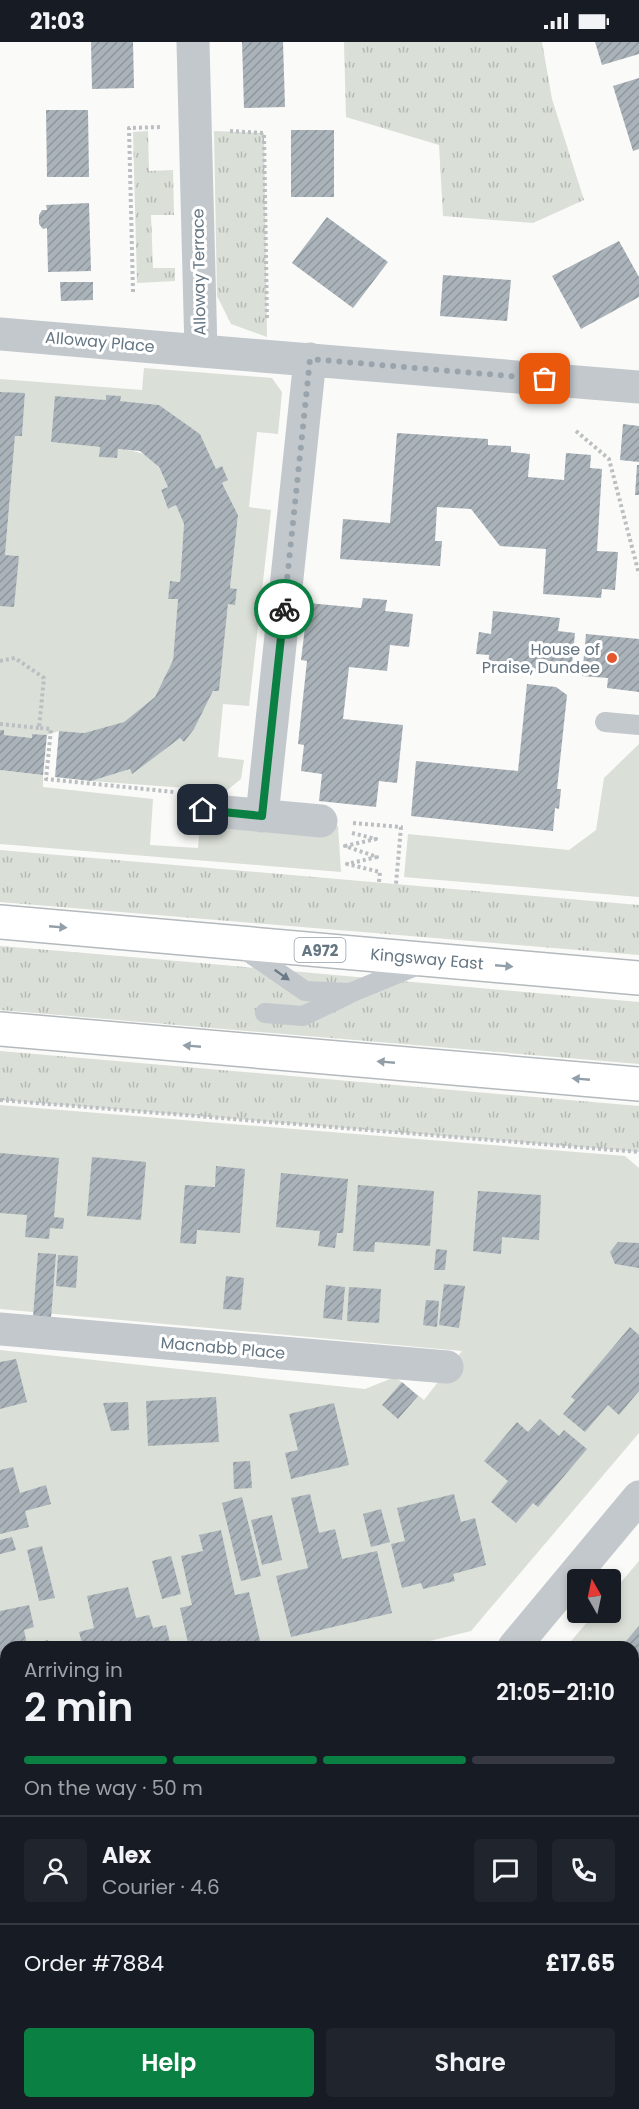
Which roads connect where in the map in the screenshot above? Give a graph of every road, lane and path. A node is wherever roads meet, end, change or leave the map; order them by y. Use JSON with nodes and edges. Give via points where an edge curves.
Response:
{"nodes":[{"id":1,"x":194,"y":42,"type":"edge"},
{"id":2,"x":164,"y":127,"type":"dead end"},
{"id":3,"x":224,"y":131,"type":"dead end"},
{"id":4,"x":133,"y":292,"type":"dead end"},
{"id":5,"x":267,"y":326,"type":"dead end"},
{"id":6,"x":0,"y":334,"type":"edge"},
{"id":7,"x":201,"y":351,"type":"junction"},
{"id":8,"x":310,"y":359,"type":"junction"},
{"id":9,"x":639,"y":387,"type":"edge"},
{"id":10,"x":576,"y":431,"type":"dead end"},
{"id":11,"x":639,"y":574,"type":"edge"},
{"id":12,"x":0,"y":662,"type":"edge"},
{"id":13,"x":605,"y":722,"type":"dead end"},
{"id":14,"x":0,"y":724,"type":"edge"},
{"id":15,"x":639,"y":725,"type":"edge"},
{"id":16,"x":39,"y":728,"type":"junction"},
{"id":17,"x":203,"y":810,"type":"joint"},
{"id":18,"x":262,"y":816,"type":"junction"},
{"id":19,"x":333,"y":822,"type":"junction"},
{"id":20,"x":379,"y":882,"type":"dead end"},
{"id":21,"x":396,"y":884,"type":"dead end"},
{"id":22,"x":0,"y":922,"type":"edge"},
{"id":23,"x":233,"y":942,"type":"junction"},
{"id":24,"x":432,"y":959,"type":"junction"},
{"id":25,"x":639,"y":978,"type":"edge"},
{"id":26,"x":350,"y":993,"type":"junction"},
{"id":27,"x":264,"y":1013,"type":"dead end"},
{"id":28,"x":0,"y":1029,"type":"edge"},
{"id":29,"x":639,"y":1084,"type":"edge"},
{"id":30,"x":0,"y":1100,"type":"edge"},
{"id":31,"x":639,"y":1152,"type":"edge"},
{"id":32,"x":0,"y":1329,"type":"edge"},
{"id":33,"x":447,"y":1367,"type":"dead end"},
{"id":34,"x":639,"y":1497,"type":"edge"},
{"id":35,"x":519,"y":1641,"type":"edge"}],
"edges":[{"from":1,"to":7,"type":"street","name":"Alloway Terrace"},
{"from":2,"to":4,"type":"path","via":[[129,128]]},
{"from":3,"to":5,"type":"path","via":[[264,133]]},
{"from":6,"to":7,"type":"street","name":"Alloway Place"},
{"from":7,"to":8,"type":"street","name":"Alloway Terrace"},
{"from":8,"to":9,"type":"street","name":"Alloway Terrace"},
{"from":8,"to":18,"type":"street"},
{"from":10,"to":11,"type":"path","via":[[609,459]]},
{"from":12,"to":16,"type":"path","via":[[15,658],[44,678]]},
{"from":13,"to":15,"type":"lane"},
{"from":14,"to":16,"type":"path"},
{"from":16,"to":17,"type":"path","via":[[51,729],[46,779],[204,795]]},
{"from":17,"to":18,"type":"street"},
{"from":18,"to":19,"type":"street"},
{"from":19,"to":20,"type":"path","via":[[345,831],[376,839],[345,846],[377,857],[347,864],[380,872]]},
{"from":19,"to":21,"type":"path","via":[[401,827]]},
{"from":22,"to":23,"type":"highway","name":"Kingsway East","number":"A972","one_way":true},
{"from":23,"to":24,"type":"highway","name":"Kingsway East","number":"A972"},
{"from":23,"to":26,"type":"lane","one_way":true,"via":[[305,991]]},
{"from":24,"to":25,"type":"highway","name":"Kingsway East","number":"A972","one_way":true},
{"from":24,"to":26,"type":"lane"},
{"from":26,"to":27,"type":"lane","via":[[303,1016]]},
{"from":29,"to":28,"type":"highway","one_way":true},
{"from":30,"to":31,"type":"path"},
{"from":32,"to":33,"type":"street","name":"Macnabb Place"},
{"from":34,"to":35,"type":"street"}]}
